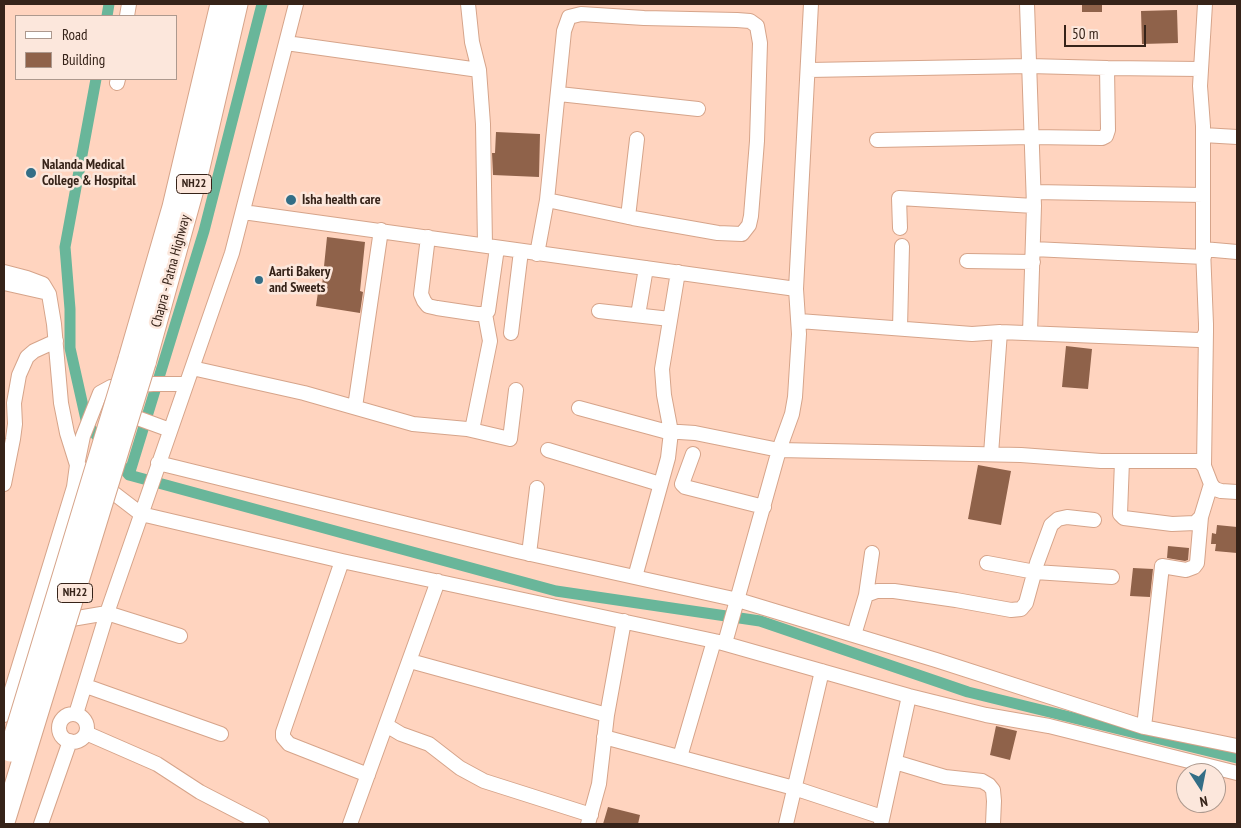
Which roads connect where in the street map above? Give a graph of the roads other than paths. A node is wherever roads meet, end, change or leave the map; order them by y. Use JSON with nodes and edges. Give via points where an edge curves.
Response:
{"nodes":[{"id":1,"x":221,"y":4,"type":"edge"},
{"id":2,"x":237,"y":4,"type":"edge"},
{"id":3,"x":296,"y":4,"type":"edge"},
{"id":4,"x":468,"y":4,"type":"edge"},
{"id":5,"x":811,"y":4,"type":"edge"},
{"id":6,"x":1027,"y":4,"type":"edge"},
{"id":7,"x":1205,"y":4,"type":"edge"},
{"id":8,"x":286,"y":43,"type":"junction"},
{"id":9,"x":1029,"y":66,"type":"junction"},
{"id":10,"x":1107,"y":68,"type":"junction"},
{"id":11,"x":1200,"y":69,"type":"junction"},
{"id":12,"x":479,"y":70,"type":"junction"},
{"id":13,"x":808,"y":70,"type":"junction"},
{"id":14,"x":559,"y":94,"type":"junction"},
{"id":15,"x":698,"y":109,"type":"dead end"},
{"id":16,"x":1203,"y":135,"type":"junction"},
{"id":17,"x":1032,"y":137,"type":"junction"},
{"id":18,"x":1237,"y":137,"type":"edge"},
{"id":19,"x":637,"y":139,"type":"dead end"},
{"id":20,"x":877,"y":140,"type":"dead end"},
{"id":21,"x":1203,"y":195,"type":"junction"},
{"id":22,"x":1034,"y":199,"type":"junction"},
{"id":23,"x":547,"y":200,"type":"junction"},
{"id":24,"x":243,"y":212,"type":"junction"},
{"id":25,"x":628,"y":217,"type":"junction"},
{"id":26,"x":900,"y":228,"type":"dead end"},
{"id":27,"x":381,"y":230,"type":"junction"},
{"id":28,"x":428,"y":237,"type":"junction"},
{"id":29,"x":902,"y":246,"type":"dead end"},
{"id":30,"x":491,"y":247,"type":"junction"},
{"id":31,"x":521,"y":252,"type":"junction"},
{"id":32,"x":1237,"y":252,"type":"edge"},
{"id":33,"x":1203,"y":253,"type":"junction"},
{"id":34,"x":537,"y":254,"type":"junction"},
{"id":35,"x":1033,"y":255,"type":"junction"},
{"id":36,"x":967,"y":261,"type":"dead end"},
{"id":37,"x":646,"y":268,"type":"junction"},
{"id":38,"x":4,"y":272,"type":"edge"},
{"id":39,"x":678,"y":272,"type":"junction"},
{"id":40,"x":4,"y":283,"type":"edge"},
{"id":41,"x":796,"y":289,"type":"junction"},
{"id":42,"x":49,"y":294,"type":"junction"},
{"id":43,"x":599,"y":311,"type":"dead end"},
{"id":44,"x":485,"y":314,"type":"junction"},
{"id":45,"x":638,"y":315,"type":"junction"},
{"id":46,"x":670,"y":319,"type":"junction"},
{"id":47,"x":799,"y":321,"type":"junction"},
{"id":48,"x":900,"y":328,"type":"junction"},
{"id":49,"x":1000,"y":332,"type":"junction"},
{"id":50,"x":1206,"y":332,"type":"junction"},
{"id":51,"x":511,"y":333,"type":"dead end"},
{"id":52,"x":1030,"y":333,"type":"junction"},
{"id":53,"x":56,"y":341,"type":"junction"},
{"id":54,"x":138,"y":357,"type":"junction"},
{"id":55,"x":192,"y":368,"type":"junction"},
{"id":56,"x":179,"y":384,"type":"junction"},
{"id":57,"x":516,"y":390,"type":"dead end"},
{"id":58,"x":355,"y":407,"type":"junction"},
{"id":59,"x":579,"y":408,"type":"dead end"},
{"id":60,"x":92,"y":422,"type":"junction"},
{"id":61,"x":170,"y":430,"type":"junction"},
{"id":62,"x":472,"y":430,"type":"junction"},
{"id":63,"x":671,"y":432,"type":"junction"},
{"id":64,"x":548,"y":450,"type":"dead end"},
{"id":65,"x":779,"y":450,"type":"junction"},
{"id":66,"x":693,"y":454,"type":"dead end"},
{"id":67,"x":992,"y":454,"type":"junction"},
{"id":68,"x":1122,"y":460,"type":"junction"},
{"id":69,"x":1204,"y":466,"type":"junction"},
{"id":70,"x":80,"y":467,"type":"junction"},
{"id":71,"x":157,"y":467,"type":"junction"},
{"id":72,"x":4,"y":484,"type":"edge"},
{"id":73,"x":660,"y":484,"type":"junction"},
{"id":74,"x":1211,"y":484,"type":"junction"},
{"id":75,"x":537,"y":488,"type":"dead end"},
{"id":76,"x":1237,"y":492,"type":"edge"},
{"id":77,"x":764,"y":507,"type":"junction"},
{"id":78,"x":143,"y":508,"type":"junction"},
{"id":79,"x":1201,"y":517,"type":"junction"},
{"id":80,"x":1094,"y":520,"type":"dead end"},
{"id":81,"x":872,"y":553,"type":"dead end"},
{"id":82,"x":529,"y":554,"type":"junction"},
{"id":83,"x":342,"y":561,"type":"junction"},
{"id":84,"x":987,"y":563,"type":"dead end"},
{"id":85,"x":1034,"y":572,"type":"junction"},
{"id":86,"x":635,"y":577,"type":"junction"},
{"id":87,"x":1112,"y":577,"type":"dead end"},
{"id":88,"x":438,"y":582,"type":"junction"},
{"id":89,"x":866,"y":595,"type":"junction"},
{"id":90,"x":738,"y":603,"type":"junction"},
{"id":91,"x":107,"y":613,"type":"junction"},
{"id":92,"x":624,"y":621,"type":"junction"},
{"id":93,"x":33,"y":622,"type":"junction"},
{"id":94,"x":854,"y":635,"type":"junction"},
{"id":95,"x":180,"y":636,"type":"dead end"},
{"id":96,"x":720,"y":642,"type":"junction"},
{"id":97,"x":410,"y":661,"type":"junction"},
{"id":98,"x":822,"y":671,"type":"junction"},
{"id":99,"x":86,"y":686,"type":"junction"},
{"id":100,"x":910,"y":696,"type":"junction"},
{"id":101,"x":5,"y":707,"type":"edge"},
{"id":102,"x":76,"y":714,"type":"junction"},
{"id":103,"x":606,"y":715,"type":"junction"},
{"id":104,"x":386,"y":726,"type":"junction"},
{"id":105,"x":1144,"y":727,"type":"junction"},
{"id":106,"x":59,"y":728,"type":"junction"},
{"id":107,"x":86,"y":733,"type":"junction"},
{"id":108,"x":220,"y":734,"type":"dead end"},
{"id":109,"x":604,"y":736,"type":"junction"},
{"id":110,"x":70,"y":741,"type":"junction"},
{"id":111,"x":1237,"y":746,"type":"edge"},
{"id":112,"x":680,"y":757,"type":"junction"},
{"id":113,"x":895,"y":762,"type":"junction"},
{"id":114,"x":4,"y":773,"type":"edge"},
{"id":115,"x":1237,"y":773,"type":"edge"},
{"id":116,"x":368,"y":775,"type":"junction"},
{"id":117,"x":794,"y":788,"type":"junction"},
{"id":118,"x":590,"y":820,"type":"edge"},
{"id":119,"x":882,"y":821,"type":"edge"},
{"id":120,"x":4,"y":822,"type":"edge"},
{"id":121,"x":42,"y":824,"type":"edge"},
{"id":122,"x":262,"y":824,"type":"edge"},
{"id":123,"x":350,"y":824,"type":"edge"},
{"id":124,"x":786,"y":824,"type":"edge"},
{"id":125,"x":993,"y":824,"type":"edge"}],
"edges":[{"from":1,"to":54,"type":"highway","name":"Chapra - Patna Highway","number":"NH22"},
{"from":2,"to":54,"type":"highway","name":"Chapra - Patna Highway","number":"NH22","via":[[199,168]]},
{"from":3,"to":8,"type":"street"},
{"from":4,"to":12,"type":"street"},
{"from":5,"to":13,"type":"street"},
{"from":6,"to":9,"type":"street"},
{"from":7,"to":11,"type":"street"},
{"from":8,"to":12,"type":"street"},
{"from":8,"to":24,"type":"street"},
{"from":9,"to":10,"type":"street"},
{"from":9,"to":13,"type":"street"},
{"from":9,"to":17,"type":"street"},
{"from":10,"to":11,"type":"street"},
{"from":10,"to":17,"type":"street","via":[[1106,136]]},
{"from":11,"to":16,"type":"street"},
{"from":12,"to":30,"type":"street"},
{"from":13,"to":41,"type":"street"},
{"from":14,"to":15,"type":"street"},
{"from":14,"to":23,"type":"street"},
{"from":14,"to":25,"type":"street","via":[[564,31],[569,17],[574,15],[737,20],[750,21],[757,26],[760,43],[758,121],[751,216],[746,230],[733,235]]},
{"from":16,"to":18,"type":"street"},
{"from":16,"to":21,"type":"street"},
{"from":17,"to":20,"type":"street"},
{"from":17,"to":22,"type":"street"},
{"from":19,"to":25,"type":"street"},
{"from":21,"to":22,"type":"street"},
{"from":21,"to":33,"type":"street"},
{"from":22,"to":26,"type":"street","via":[[899,198]]},
{"from":22,"to":35,"type":"street"},
{"from":23,"to":25,"type":"street"},
{"from":23,"to":34,"type":"street"},
{"from":24,"to":27,"type":"street"},
{"from":24,"to":55,"type":"street"},
{"from":27,"to":28,"type":"street"},
{"from":27,"to":58,"type":"street"},
{"from":28,"to":30,"type":"street"},
{"from":28,"to":44,"type":"street","via":[[421,294],[424,301],[428,306],[437,308]]},
{"from":29,"to":48,"type":"street"},
{"from":30,"to":31,"type":"street"},
{"from":30,"to":44,"type":"street","via":[[488,311]]},
{"from":31,"to":34,"type":"street"},
{"from":31,"to":51,"type":"street"},
{"from":32,"to":33,"type":"street"},
{"from":33,"to":35,"type":"street"},
{"from":33,"to":50,"type":"street"},
{"from":34,"to":37,"type":"street"},
{"from":35,"to":36,"type":"street"},
{"from":35,"to":52,"type":"street"},
{"from":37,"to":39,"type":"street"},
{"from":37,"to":45,"type":"street"},
{"from":38,"to":42,"type":"street","via":[[42,284]]},
{"from":39,"to":41,"type":"street"},
{"from":39,"to":46,"type":"street"},
{"from":40,"to":42,"type":"street"},
{"from":41,"to":47,"type":"street"},
{"from":42,"to":53,"type":"street"},
{"from":43,"to":45,"type":"street"},
{"from":44,"to":62,"type":"street","via":[[490,341]]},
{"from":45,"to":46,"type":"street"},
{"from":46,"to":63,"type":"street","via":[[662,369]]},
{"from":47,"to":48,"type":"street"},
{"from":47,"to":65,"type":"street","via":[[795,397]]},
{"from":48,"to":49,"type":"street","via":[[972,334]]},
{"from":49,"to":52,"type":"street"},
{"from":49,"to":67,"type":"street"},
{"from":50,"to":52,"type":"street","via":[[1199,340]]},
{"from":50,"to":69,"type":"street"},
{"from":53,"to":70,"type":"street","via":[[61,403],[67,433]]},
{"from":53,"to":72,"type":"street","via":[[27,356],[18,375],[13,439]]},
{"from":54,"to":114,"type":"highway","number":"NH22","bridge":true},
{"from":54,"to":120,"type":"highway","number":"NH22","bridge":true},
{"from":55,"to":56,"type":"street"},
{"from":55,"to":58,"type":"street"},
{"from":56,"to":60,"type":"street","via":[[111,386],[100,393]]},
{"from":56,"to":61,"type":"street"},
{"from":57,"to":62,"type":"street","via":[[510,439]]},
{"from":58,"to":62,"type":"street","via":[[413,424]]},
{"from":59,"to":63,"type":"street"},
{"from":60,"to":61,"type":"street","via":[[103,405]]},
{"from":60,"to":70,"type":"street"},
{"from":61,"to":71,"type":"street"},
{"from":63,"to":65,"type":"street","via":[[695,433]]},
{"from":63,"to":73,"type":"street"},
{"from":64,"to":73,"type":"street"},
{"from":65,"to":67,"type":"street"},
{"from":65,"to":77,"type":"street"},
{"from":66,"to":77,"type":"street","via":[[682,484],[685,487]]},
{"from":67,"to":68,"type":"street"},
{"from":68,"to":69,"type":"street","via":[[1199,460]]},
{"from":68,"to":79,"type":"street","via":[[1120,514],[1124,518],[1184,524],[1195,523]]},
{"from":69,"to":74,"type":"street"},
{"from":70,"to":78,"type":"street"},
{"from":70,"to":93,"type":"street"},
{"from":71,"to":78,"type":"street"},
{"from":71,"to":82,"type":"street"},
{"from":73,"to":86,"type":"street"},
{"from":74,"to":76,"type":"street","via":[[1221,491]]},
{"from":74,"to":79,"type":"street"},
{"from":75,"to":82,"type":"street"},
{"from":77,"to":90,"type":"street"},
{"from":78,"to":83,"type":"street"},
{"from":78,"to":91,"type":"street"},
{"from":79,"to":105,"type":"street","via":[[1194,567],[1186,570],[1162,566]]},
{"from":80,"to":85,"type":"street","via":[[1067,517],[1051,525]]},
{"from":81,"to":89,"type":"street"},
{"from":82,"to":86,"type":"street"},
{"from":83,"to":88,"type":"street"},
{"from":83,"to":116,"type":"street","via":[[283,737],[289,744]]},
{"from":84,"to":85,"type":"street"},
{"from":85,"to":87,"type":"street"},
{"from":85,"to":89,"type":"street","via":[[1026,603],[1021,609],[894,591]]},
{"from":86,"to":90,"type":"street"},
{"from":88,"to":92,"type":"street"},
{"from":88,"to":97,"type":"street"},
{"from":89,"to":94,"type":"street"},
{"from":90,"to":94,"type":"street"},
{"from":90,"to":96,"type":"street"},
{"from":91,"to":93,"type":"street","via":[[57,622]]},
{"from":91,"to":95,"type":"street"},
{"from":91,"to":99,"type":"street"},
{"from":92,"to":96,"type":"street"},
{"from":92,"to":103,"type":"street"},
{"from":93,"to":101,"type":"street"},
{"from":94,"to":105,"type":"street"},
{"from":96,"to":98,"type":"street"},
{"from":96,"to":112,"type":"street"},
{"from":97,"to":103,"type":"street"},
{"from":97,"to":104,"type":"street"},
{"from":98,"to":100,"type":"street"},
{"from":98,"to":117,"type":"street"},
{"from":99,"to":102,"type":"street"},
{"from":99,"to":108,"type":"street"},
{"from":100,"to":113,"type":"street"},
{"from":100,"to":115,"type":"street","via":[[1049,726]]},
{"from":101,"to":106,"type":"street"},
{"from":102,"to":106,"type":"street","via":[[64,717]]},
{"from":102,"to":107,"type":"street","via":[[86,721]]},
{"from":103,"to":109,"type":"street"},
{"from":104,"to":116,"type":"street"},
{"from":104,"to":118,"type":"street","via":[[428,744],[484,781]]},
{"from":105,"to":111,"type":"street"},
{"from":106,"to":110,"type":"street","via":[[65,739]]},
{"from":107,"to":110,"type":"street","via":[[77,741]]},
{"from":107,"to":122,"type":"street","via":[[158,764],[200,792]]},
{"from":109,"to":112,"type":"street"},
{"from":109,"to":118,"type":"street","via":[[600,784]]},
{"from":110,"to":121,"type":"street"},
{"from":112,"to":117,"type":"street"},
{"from":113,"to":119,"type":"street"},
{"from":113,"to":125,"type":"street","via":[[945,777],[982,781],[989,785],[993,790]]},
{"from":116,"to":123,"type":"street"},
{"from":117,"to":119,"type":"street"},
{"from":117,"to":124,"type":"street"}]}
